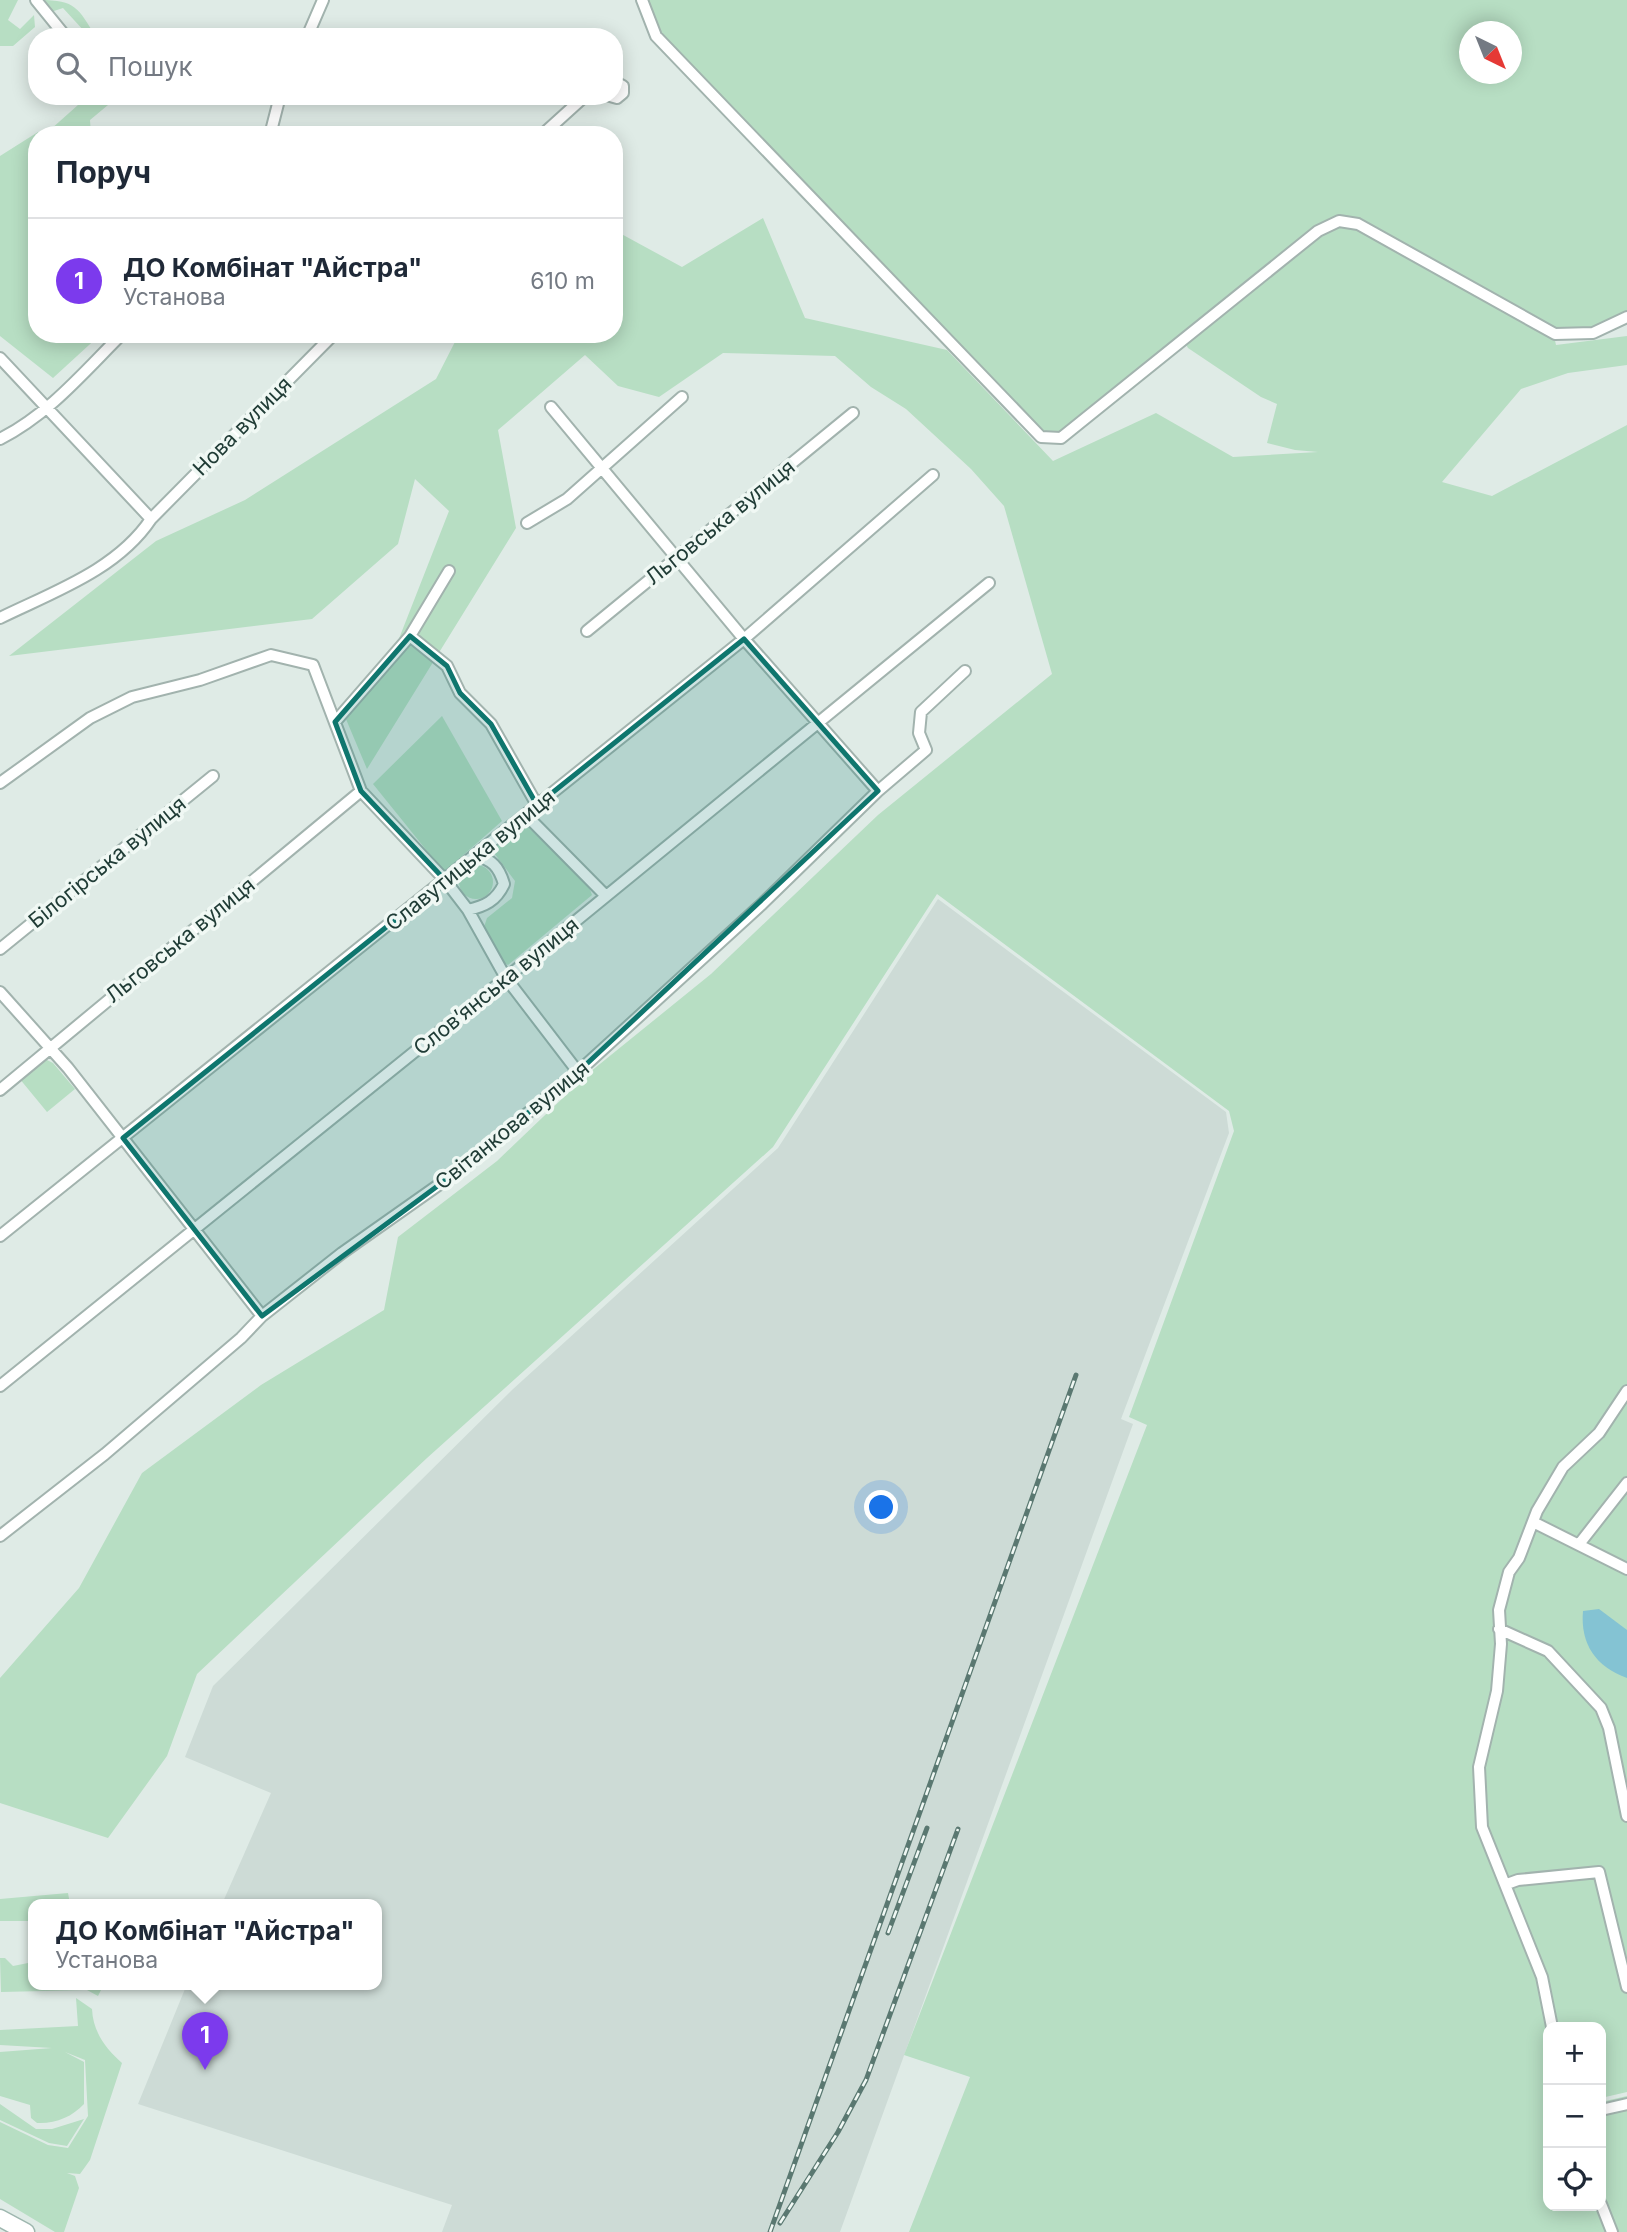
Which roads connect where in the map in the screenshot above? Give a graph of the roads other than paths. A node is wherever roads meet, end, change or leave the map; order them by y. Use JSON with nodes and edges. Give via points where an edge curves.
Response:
{"nodes":[{"id":1,"x":36,"y":0,"type":"edge"},
{"id":2,"x":323,"y":0,"type":"edge"},
{"id":3,"x":642,"y":0,"type":"edge"},
{"id":4,"x":59,"y":28,"type":"edge"},
{"id":5,"x":311,"y":28,"type":"edge"},
{"id":6,"x":278,"y":105,"type":"edge"},
{"id":7,"x":575,"y":105,"type":"edge"},
{"id":8,"x":273,"y":126,"type":"edge"},
{"id":9,"x":552,"y":126,"type":"edge"},
{"id":10,"x":1627,"y":317,"type":"edge"},
{"id":11,"x":113,"y":343,"type":"edge"},
{"id":12,"x":325,"y":343,"type":"edge"},
{"id":13,"x":0,"y":358,"type":"edge"},
{"id":14,"x":682,"y":397,"type":"dead end"},
{"id":15,"x":551,"y":407,"type":"dead end"},
{"id":16,"x":47,"y":409,"type":"junction"},
{"id":17,"x":853,"y":412,"type":"dead end"},
{"id":18,"x":0,"y":439,"type":"edge"},
{"id":19,"x":603,"y":468,"type":"junction"},
{"id":20,"x":933,"y":475,"type":"dead end"},
{"id":21,"x":151,"y":519,"type":"junction"},
{"id":22,"x":527,"y":523,"type":"dead end"},
{"id":23,"x":678,"y":556,"type":"junction"},
{"id":24,"x":449,"y":570,"type":"dead end"},
{"id":25,"x":989,"y":583,"type":"dead end"},
{"id":26,"x":0,"y":618,"type":"edge"},
{"id":27,"x":587,"y":631,"type":"dead end"},
{"id":28,"x":410,"y":636,"type":"junction"},
{"id":29,"x":744,"y":639,"type":"junction"},
{"id":30,"x":965,"y":671,"type":"dead end"},
{"id":31,"x":335,"y":722,"type":"junction"},
{"id":32,"x":817,"y":723,"type":"junction"},
{"id":33,"x":213,"y":776,"type":"dead end"},
{"id":34,"x":0,"y":783,"type":"edge"},
{"id":35,"x":361,"y":791,"type":"junction"},
{"id":36,"x":878,"y":791,"type":"junction"},
{"id":37,"x":537,"y":806,"type":"junction"},
{"id":38,"x":526,"y":815,"type":"junction"},
{"id":39,"x":475,"y":856,"type":"junction"},
{"id":40,"x":445,"y":880,"type":"junction"},
{"id":41,"x":606,"y":896,"type":"junction"},
{"id":42,"x":468,"y":910,"type":"junction"},
{"id":43,"x":0,"y":949,"type":"edge"},
{"id":44,"x":506,"y":978,"type":"junction"},
{"id":45,"x":0,"y":992,"type":"edge"},
{"id":46,"x":50,"y":1047,"type":"junction"},
{"id":47,"x":578,"y":1072,"type":"junction"},
{"id":48,"x":0,"y":1090,"type":"edge"},
{"id":49,"x":123,"y":1138,"type":"junction"},
{"id":50,"x":194,"y":1230,"type":"junction"},
{"id":51,"x":0,"y":1236,"type":"edge"},
{"id":52,"x":262,"y":1316,"type":"junction"},
{"id":53,"x":0,"y":1385,"type":"edge"},
{"id":54,"x":1627,"y":1391,"type":"edge"},
{"id":55,"x":1627,"y":1483,"type":"edge"},
{"id":56,"x":1533,"y":1522,"type":"junction"},
{"id":57,"x":0,"y":1536,"type":"edge"},
{"id":58,"x":1580,"y":1543,"type":"junction"},
{"id":59,"x":1627,"y":1569,"type":"edge"},
{"id":60,"x":1499,"y":1629,"type":"junction"},
{"id":61,"x":1627,"y":1816,"type":"edge"},
{"id":62,"x":1507,"y":1884,"type":"junction"},
{"id":63,"x":1627,"y":1987,"type":"edge"},
{"id":64,"x":1551,"y":2022,"type":"edge"},
{"id":65,"x":1627,"y":2104,"type":"edge"},
{"id":66,"x":1606,"y":2109,"type":"edge"},
{"id":67,"x":1604,"y":2211,"type":"edge"},
{"id":68,"x":0,"y":2218,"type":"edge"},
{"id":69,"x":26,"y":2232,"type":"edge"},
{"id":70,"x":1612,"y":2232,"type":"edge"}],
"edges":[{"from":1,"to":4,"type":"street"},
{"from":2,"to":5,"type":"street"},
{"from":3,"to":10,"type":"street","via":[[656,36],[1041,437],[1060,438],[1318,231],[1339,221],[1358,224],[1555,334],[1594,332]]},
{"from":6,"to":8,"type":"street"},
{"from":7,"to":9,"type":"street"},
{"from":11,"to":16,"type":"street"},
{"from":12,"to":21,"type":"street","name":"Нова вулиця"},
{"from":13,"to":16,"type":"street"},
{"from":14,"to":19,"type":"street"},
{"from":15,"to":19,"type":"street"},
{"from":16,"to":18,"type":"street"},
{"from":16,"to":21,"type":"street"},
{"from":17,"to":23,"type":"street","name":"Льговська вулиця"},
{"from":19,"to":22,"type":"street","via":[[567,499]]},
{"from":19,"to":23,"type":"street"},
{"from":20,"to":29,"type":"street","name":"Славутицька вулиця"},
{"from":21,"to":26,"type":"street","name":"Нова вулиця","via":[[138,538],[104,565]]},
{"from":23,"to":27,"type":"street","name":"Льговська вулиця"},
{"from":23,"to":29,"type":"street"},
{"from":24,"to":28,"type":"street"},
{"from":25,"to":32,"type":"street","name":"Словʼянська вулиця"},
{"from":28,"to":31,"type":"street"},
{"from":28,"to":37,"type":"street","via":[[447,666],[460,693],[491,724]]},
{"from":29,"to":32,"type":"street"},
{"from":29,"to":37,"type":"street","name":"Славутицька вулиця"},
{"from":30,"to":36,"type":"street","name":"Світанкова вулиця","via":[[921,712],[919,733],[926,750]]},
{"from":31,"to":34,"type":"street","via":[[313,665],[271,655],[132,697],[90,718]]},
{"from":31,"to":35,"type":"street"},
{"from":32,"to":36,"type":"street"},
{"from":32,"to":41,"type":"street","name":"Словʼянська вулиця"},
{"from":33,"to":43,"type":"street","name":"Білогірська вулиця"},
{"from":35,"to":40,"type":"street"},
{"from":35,"to":46,"type":"street","name":"Льговська вулиця"},
{"from":36,"to":47,"type":"street","name":"Світанкова вулиця"},
{"from":37,"to":38,"type":"street","name":"Славутицька вулиця"},
{"from":38,"to":39,"type":"street","name":"Славутицька вулиця"},
{"from":38,"to":41,"type":"street"},
{"from":39,"to":40,"type":"street","name":"Славутицька вулиця"},
{"from":39,"to":42,"type":"street","via":[[489,859],[504,884],[489,903]]},
{"from":40,"to":42,"type":"street"},
{"from":40,"to":49,"type":"street","name":"Славутицька вулиця"},
{"from":41,"to":44,"type":"street","name":"Словʼянська вулиця"},
{"from":42,"to":44,"type":"street"},
{"from":44,"to":47,"type":"street"},
{"from":44,"to":50,"type":"street","name":"Словʼянська вулиця"},
{"from":45,"to":46,"type":"street"},
{"from":46,"to":48,"type":"street","name":"Льговська вулиця"},
{"from":46,"to":49,"type":"street"},
{"from":47,"to":52,"type":"street","name":"Світанкова вулиця","via":[[447,1179]]},
{"from":49,"to":50,"type":"street"},
{"from":49,"to":51,"type":"street","name":"Славутицька вулиця"},
{"from":50,"to":52,"type":"street"},
{"from":50,"to":53,"type":"street","name":"Словʼянська вулиця"},
{"from":52,"to":57,"type":"street","name":"Світанкова вулиця","via":[[106,1454]]},
{"from":54,"to":56,"type":"street","via":[[1599,1433],[1563,1467]]},
{"from":55,"to":58,"type":"street"},
{"from":56,"to":58,"type":"street"},
{"from":56,"to":60,"type":"street","via":[[1509,1572]]},
{"from":58,"to":59,"type":"street"},
{"from":60,"to":61,"type":"street","via":[[1548,1651],[1601,1708]]},
{"from":60,"to":62,"type":"street","via":[[1497,1691],[1479,1767],[1482,1827]]},
{"from":62,"to":63,"type":"street","via":[[1599,1871]]},
{"from":62,"to":64,"type":"street","via":[[1542,1977]]},
{"from":65,"to":66,"type":"street"},
{"from":67,"to":70,"type":"street"},
{"from":68,"to":69,"type":"main road"}]}
